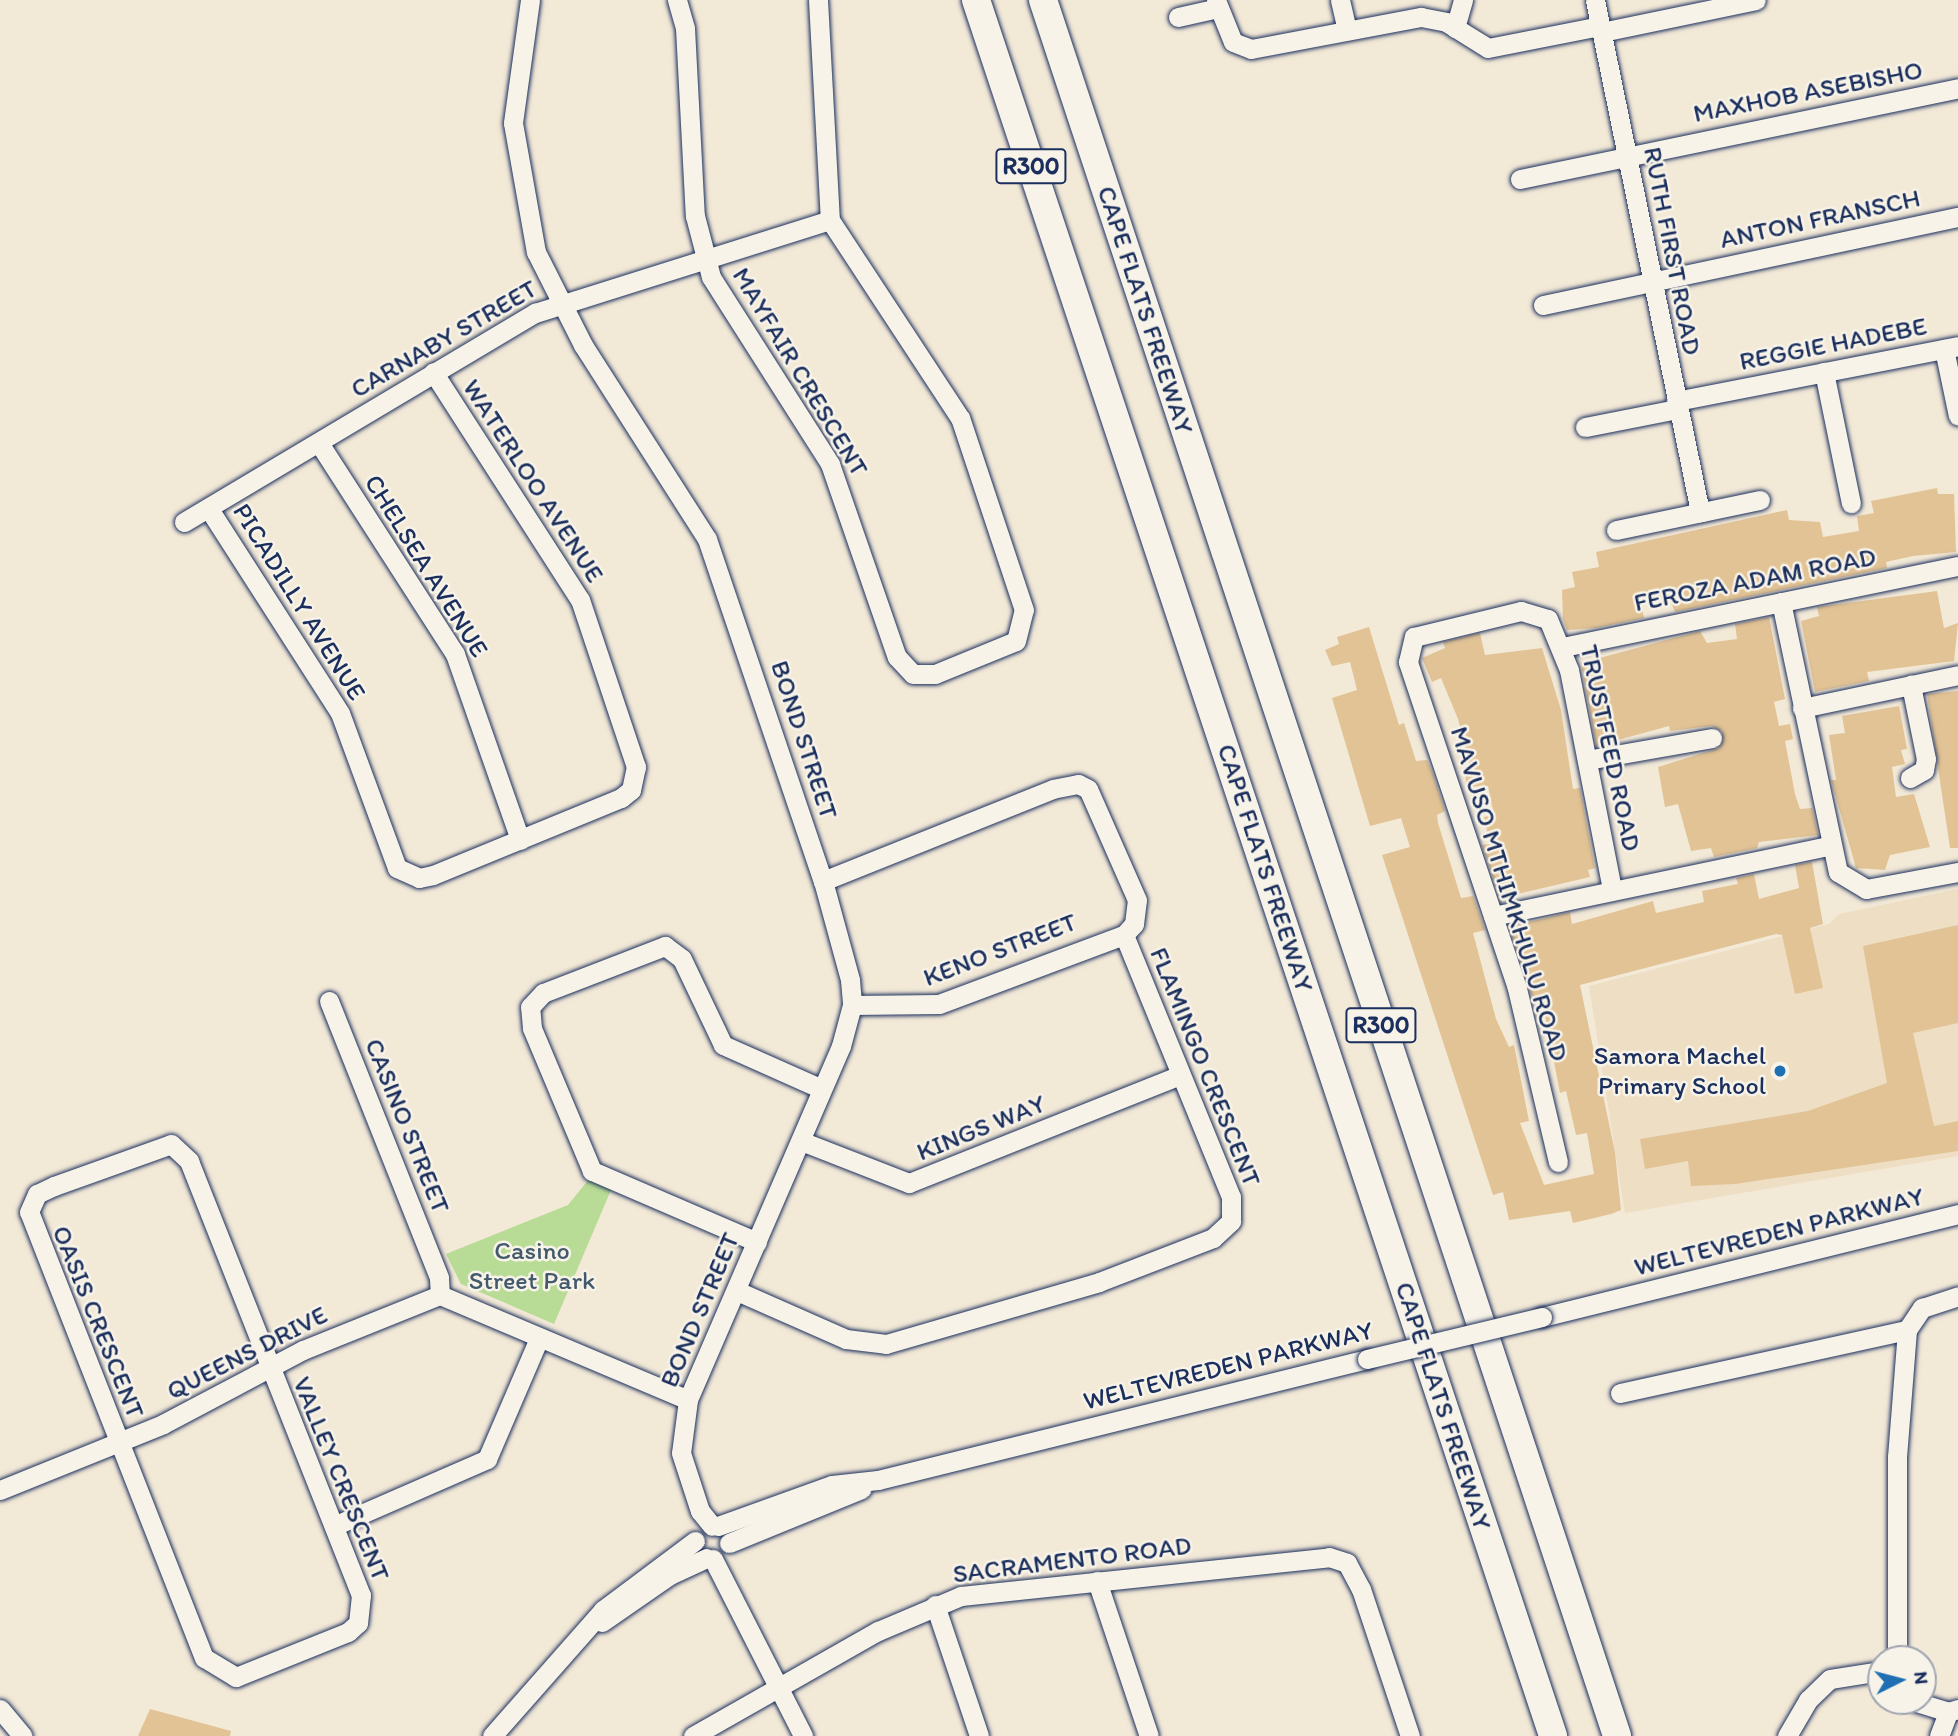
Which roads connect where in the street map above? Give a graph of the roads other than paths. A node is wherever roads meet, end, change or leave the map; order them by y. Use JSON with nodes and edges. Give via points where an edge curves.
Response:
{"nodes":[{"id":1,"x":530,"y":0,"type":"edge"},
{"id":2,"x":677,"y":0,"type":"edge"},
{"id":3,"x":818,"y":0,"type":"edge"},
{"id":4,"x":976,"y":0,"type":"edge"},
{"id":5,"x":1043,"y":0,"type":"edge"},
{"id":6,"x":1340,"y":0,"type":"edge"},
{"id":7,"x":1463,"y":0,"type":"edge"},
{"id":8,"x":1595,"y":0,"type":"edge"},
{"id":9,"x":1756,"y":0,"type":"edge"},
{"id":10,"x":1217,"y":4,"type":"edge"},
{"id":11,"x":1178,"y":17,"type":"dead end"},
{"id":12,"x":1455,"y":28,"type":"junction"},
{"id":13,"x":1601,"y":29,"type":"junction"},
{"id":14,"x":1347,"y":30,"type":"junction"},
{"id":15,"x":1958,"y":88,"type":"edge"},
{"id":16,"x":1626,"y":155,"type":"junction"},
{"id":17,"x":1520,"y":179,"type":"dead end"},
{"id":18,"x":1958,"y":217,"type":"edge"},
{"id":19,"x":830,"y":220,"type":"junction"},
{"id":20,"x":704,"y":257,"type":"junction"},
{"id":21,"x":1651,"y":280,"type":"junction"},
{"id":22,"x":559,"y":303,"type":"junction"},
{"id":23,"x":1543,"y":305,"type":"dead end"},
{"id":24,"x":1951,"y":347,"type":"edge"},
{"id":25,"x":433,"y":372,"type":"junction"},
{"id":26,"x":1824,"y":372,"type":"junction"},
{"id":27,"x":1677,"y":405,"type":"junction"},
{"id":28,"x":1958,"y":416,"type":"edge"},
{"id":29,"x":1585,"y":427,"type":"dead end"},
{"id":30,"x":318,"y":443,"type":"junction"},
{"id":31,"x":1760,"y":500,"type":"dead end"},
{"id":32,"x":1851,"y":503,"type":"dead end"},
{"id":33,"x":209,"y":509,"type":"junction"},
{"id":34,"x":1700,"y":512,"type":"junction"},
{"id":35,"x":184,"y":522,"type":"dead end"},
{"id":36,"x":1616,"y":530,"type":"dead end"},
{"id":37,"x":1958,"y":566,"type":"edge"},
{"id":38,"x":1781,"y":602,"type":"junction"},
{"id":39,"x":1548,"y":619,"type":"joint"},
{"id":40,"x":1563,"y":647,"type":"junction"},
{"id":41,"x":1958,"y":676,"type":"edge"},
{"id":42,"x":1911,"y":685,"type":"junction"},
{"id":43,"x":1802,"y":708,"type":"junction"},
{"id":44,"x":1712,"y":738,"type":"dead end"},
{"id":45,"x":1587,"y":760,"type":"junction"},
{"id":46,"x":1910,"y":778,"type":"dead end"},
{"id":47,"x":520,"y":840,"type":"junction"},
{"id":48,"x":1827,"y":846,"type":"junction"},
{"id":49,"x":1958,"y":872,"type":"edge"},
{"id":50,"x":823,"y":881,"type":"junction"},
{"id":51,"x":1612,"y":890,"type":"junction"},
{"id":52,"x":1493,"y":916,"type":"junction"},
{"id":53,"x":1124,"y":935,"type":"junction"},
{"id":54,"x":329,"y":1001,"type":"dead end"},
{"id":55,"x":852,"y":1005,"type":"junction"},
{"id":56,"x":1180,"y":1075,"type":"junction"},
{"id":57,"x":822,"y":1089,"type":"junction"},
{"id":58,"x":801,"y":1141,"type":"junction"},
{"id":59,"x":1558,"y":1162,"type":"dead end"},
{"id":60,"x":1958,"y":1214,"type":"edge"},
{"id":61,"x":757,"y":1242,"type":"junction"},
{"id":62,"x":737,"y":1291,"type":"junction"},
{"id":63,"x":440,"y":1295,"type":"junction"},
{"id":64,"x":1958,"y":1296,"type":"edge"},
{"id":65,"x":1907,"y":1330,"type":"junction"},
{"id":66,"x":539,"y":1338,"type":"junction"},
{"id":67,"x":269,"y":1370,"type":"junction"},
{"id":68,"x":1620,"y":1393,"type":"dead end"},
{"id":69,"x":688,"y":1400,"type":"junction"},
{"id":70,"x":118,"y":1443,"type":"junction"},
{"id":71,"x":878,"y":1480,"type":"junction"},
{"id":72,"x":0,"y":1490,"type":"edge"},
{"id":73,"x":334,"y":1526,"type":"junction"},
{"id":74,"x":705,"y":1527,"type":"junction"},
{"id":75,"x":719,"y":1553,"type":"junction"},
{"id":76,"x":1097,"y":1581,"type":"junction"},
{"id":77,"x":935,"y":1605,"type":"junction"},
{"id":78,"x":586,"y":1631,"type":"junction"},
{"id":79,"x":1897,"y":1645,"type":"edge"},
{"id":80,"x":1867,"y":1673,"type":"edge"},
{"id":81,"x":779,"y":1687,"type":"junction"},
{"id":82,"x":0,"y":1709,"type":"edge"},
{"id":83,"x":1953,"y":1711,"type":"edge"},
{"id":84,"x":23,"y":1736,"type":"edge"},
{"id":85,"x":492,"y":1736,"type":"edge"},
{"id":86,"x":692,"y":1736,"type":"edge"},
{"id":87,"x":803,"y":1736,"type":"edge"},
{"id":88,"x":979,"y":1736,"type":"edge"},
{"id":89,"x":1149,"y":1736,"type":"edge"},
{"id":90,"x":1410,"y":1736,"type":"edge"},
{"id":91,"x":1553,"y":1736,"type":"edge"},
{"id":92,"x":1617,"y":1736,"type":"edge"},
{"id":93,"x":1787,"y":1736,"type":"edge"},
{"id":94,"x":1939,"y":1736,"type":"edge"}],
"edges":[{"from":1,"to":22,"type":"street","name":"BOND STREET","via":[[514,146],[529,229]]},
{"from":2,"to":20,"type":"street"},
{"from":3,"to":19,"type":"street"},
{"from":4,"to":91,"type":"highway","name":"CAPE FLATS FREEWAY","number":"R300"},
{"from":5,"to":92,"type":"highway","name":"CAPE FLATS FREEWAY","number":"R300"},
{"from":6,"to":14,"type":"street"},
{"from":7,"to":12,"type":"street"},
{"from":8,"to":13,"type":"street","name":"RUTH FIRST ROAD"},
{"from":9,"to":13,"type":"street"},
{"from":10,"to":11,"type":"street"},
{"from":10,"to":14,"type":"street","via":[[1226,32],[1240,47]]},
{"from":12,"to":13,"type":"street","via":[[1488,48]]},
{"from":12,"to":14,"type":"street","via":[[1421,17]]},
{"from":13,"to":16,"type":"street","name":"RUTH FIRST ROAD"},
{"from":15,"to":16,"type":"street","name":"MAXHOB ASEBISHO"},
{"from":16,"to":17,"type":"street","name":"MAXHOB ASEBISHO"},
{"from":16,"to":21,"type":"street","name":"RUTH FIRST ROAD"},
{"from":18,"to":21,"type":"street","name":"ANTON FRANSCH"},
{"from":19,"to":20,"type":"street","name":"CARNABY STREET"},
{"from":19,"to":20,"type":"street","name":"MAYFAIR CRESCENT","via":[[960,418],[1024,610],[1016,641],[935,674],[913,674],[897,657],[835,474],[718,291]]},
{"from":20,"to":22,"type":"street","name":"CARNABY STREET"},
{"from":21,"to":23,"type":"street","name":"ANTON FRANSCH"},
{"from":21,"to":27,"type":"street","name":"RUTH FIRST ROAD"},
{"from":22,"to":25,"type":"street","name":"CARNABY STREET"},
{"from":22,"to":50,"type":"street","name":"BOND STREET","via":[[707,539]]},
{"from":24,"to":26,"type":"street","name":"REGGIE HADEBE"},
{"from":24,"to":28,"type":"street"},
{"from":25,"to":30,"type":"street","name":"CARNABY STREET"},
{"from":25,"to":47,"type":"street","name":"WATERLOO AVENUE","via":[[580,600],[632,751],[636,779],[621,798]]},
{"from":26,"to":27,"type":"street","name":"REGGIE HADEBE"},
{"from":26,"to":32,"type":"street"},
{"from":27,"to":29,"type":"street","name":"REGGIE HADEBE"},
{"from":27,"to":34,"type":"street","name":"RUTH FIRST ROAD"},
{"from":30,"to":33,"type":"street","name":"CARNABY STREET"},
{"from":30,"to":47,"type":"street","name":"CHELSEA AVENUE","via":[[455,654]]},
{"from":31,"to":34,"type":"street"},
{"from":33,"to":35,"type":"street","name":"CARNABY STREET"},
{"from":33,"to":47,"type":"street","name":"PICADILLY AVENUE","via":[[337,707],[388,855],[408,876],[433,875]]},
{"from":34,"to":36,"type":"street"},
{"from":37,"to":38,"type":"street","name":"FEROZA ADAM ROAD"},
{"from":38,"to":40,"type":"street","name":"FEROZA ADAM ROAD"},
{"from":38,"to":43,"type":"street"},
{"from":39,"to":40,"type":"street","name":"TRUSTFEED ROAD"},
{"from":39,"to":52,"type":"street","name":"MAVUSO MTHIMKHULU ROAD","via":[[1521,611],[1434,628],[1409,643],[1408,662]]},
{"from":40,"to":45,"type":"street","name":"TRUSTFEED ROAD"},
{"from":41,"to":42,"type":"street"},
{"from":42,"to":43,"type":"street"},
{"from":42,"to":46,"type":"street","via":[[1926,759],[1924,770]]},
{"from":43,"to":48,"type":"street"},
{"from":44,"to":45,"type":"street"},
{"from":45,"to":51,"type":"street","name":"TRUSTFEED ROAD"},
{"from":48,"to":49,"type":"street","via":[[1838,872],[1853,887]]},
{"from":48,"to":51,"type":"street"},
{"from":50,"to":53,"type":"street","name":"FLAMINGO CRESCENT","via":[[1078,784],[1096,801],[1137,900],[1134,924]]},
{"from":50,"to":55,"type":"street","name":"BOND STREET"},
{"from":51,"to":52,"type":"street"},
{"from":52,"to":59,"type":"street","name":"MAVUSO MTHIMKHULU ROAD","via":[[1526,1020]]},
{"from":53,"to":55,"type":"street","name":"KENO STREET","via":[[939,1004]]},
{"from":53,"to":56,"type":"street","name":"FLAMINGO CRESCENT"},
{"from":54,"to":63,"type":"street","name":"CASINO STREET","via":[[439,1278]]},
{"from":55,"to":57,"type":"street","name":"BOND STREET"},
{"from":56,"to":58,"type":"street","name":"KINGS WAY","via":[[920,1181],[895,1181]]},
{"from":56,"to":62,"type":"street","name":"FLAMINGO CRESCENT","via":[[1231,1197],[1231,1222],[1213,1238],[1099,1282],[886,1344],[846,1339]]},
{"from":57,"to":58,"type":"street","name":"BOND STREET"},
{"from":57,"to":61,"type":"street","via":[[723,1045],[682,958],[665,947],[543,993],[530,1007],[532,1028],[592,1171]]},
{"from":58,"to":61,"type":"street","name":"BOND STREET"},
{"from":60,"to":71,"type":"street","name":"WELTEVREDEN PARKWAY","bridge":true},
{"from":61,"to":62,"type":"street","name":"BOND STREET"},
{"from":62,"to":69,"type":"street","name":"BOND STREET"},
{"from":63,"to":66,"type":"street"},
{"from":63,"to":67,"type":"street","name":"QUEENS DRIVE"},
{"from":64,"to":65,"type":"street","via":[[1922,1308]]},
{"from":65,"to":68,"type":"street"},
{"from":65,"to":79,"type":"street","via":[[1897,1443]]},
{"from":66,"to":69,"type":"street"},
{"from":66,"to":73,"type":"street","via":[[487,1459]]},
{"from":67,"to":70,"type":"street","name":"QUEENS DRIVE"},
{"from":67,"to":70,"type":"street","name":"OASIS CRESCENT","via":[[181,1150],[158,1145],[54,1186],[31,1202],[32,1226]]},
{"from":67,"to":73,"type":"street","name":"VALLEY CRESCENT"},
{"from":69,"to":74,"type":"street","name":"BOND STREET","via":[[681,1453]]},
{"from":70,"to":72,"type":"street","name":"QUEENS DRIVE"},
{"from":70,"to":73,"type":"street","name":"VALLEY CRESCENT","via":[[204,1658],[222,1674],[254,1671],[358,1623],[361,1595]]},
{"from":71,"to":74,"type":"street","name":"WELTEVREDEN PARKWAY","via":[[798,1494]]},
{"from":71,"to":75,"type":"street","name":"WELTEVREDEN PARKWAY"},
{"from":74,"to":75,"type":"street"},
{"from":74,"to":75,"type":"street"},
{"from":74,"to":78,"type":"street","name":"WELTEVREDEN PARKWAY","via":[[624,1590]]},
{"from":75,"to":78,"type":"street","name":"WELTEVREDEN PARKWAY"},
{"from":75,"to":81,"type":"street"},
{"from":76,"to":77,"type":"street","name":"SACRAMENTO ROAD","via":[[992,1591]]},
{"from":76,"to":89,"type":"street"},
{"from":76,"to":90,"type":"street","name":"SACRAMENTO ROAD","via":[[1329,1558],[1347,1563]]},
{"from":77,"to":81,"type":"street","name":"SACRAMENTO ROAD"},
{"from":77,"to":88,"type":"street"},
{"from":78,"to":85,"type":"street","name":"WELTEVREDEN PARKWAY"},
{"from":80,"to":93,"type":"street","via":[[1830,1679]]},
{"from":81,"to":86,"type":"street","name":"SACRAMENTO ROAD"},
{"from":81,"to":87,"type":"street"},
{"from":82,"to":84,"type":"street"},
{"from":83,"to":94,"type":"street"}]}
